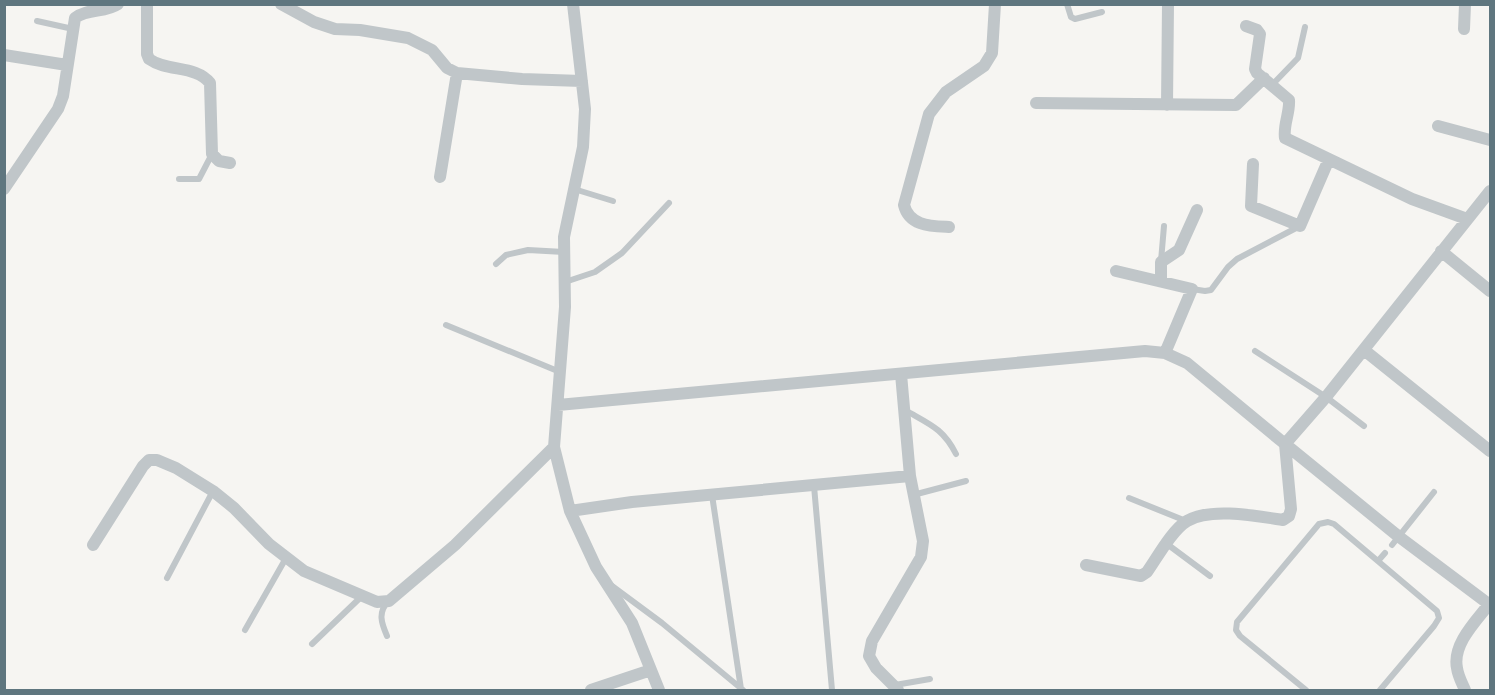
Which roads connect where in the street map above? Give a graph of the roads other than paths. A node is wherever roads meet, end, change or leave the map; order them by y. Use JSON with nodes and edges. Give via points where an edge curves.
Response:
{"nodes":[{"id":1,"x":118,"y":4,"type":"edge"},
{"id":2,"x":147,"y":4,"type":"edge"},
{"id":3,"x":281,"y":4,"type":"edge"},
{"id":4,"x":573,"y":4,"type":"edge"},
{"id":5,"x":995,"y":4,"type":"edge"},
{"id":6,"x":1067,"y":4,"type":"edge"},
{"id":7,"x":1168,"y":4,"type":"edge"},
{"id":8,"x":1465,"y":4,"type":"edge"},
{"id":9,"x":1102,"y":12,"type":"dead end"},
{"id":10,"x":37,"y":21,"type":"dead end"},
{"id":11,"x":1246,"y":26,"type":"dead end"},
{"id":12,"x":1305,"y":27,"type":"dead end"},
{"id":13,"x":73,"y":29,"type":"junction"},
{"id":14,"x":1464,"y":29,"type":"dead end"},
{"id":15,"x":5,"y":57,"type":"edge"},
{"id":16,"x":68,"y":65,"type":"junction"},
{"id":17,"x":457,"y":73,"type":"junction"},
{"id":18,"x":582,"y":81,"type":"junction"},
{"id":19,"x":1268,"y":82,"type":"junction"},
{"id":20,"x":1036,"y":103,"type":"dead end"},
{"id":21,"x":1167,"y":105,"type":"junction"},
{"id":22,"x":1438,"y":126,"type":"dead end"},
{"id":23,"x":1491,"y":140,"type":"edge"},
{"id":24,"x":212,"y":154,"type":"junction"},
{"id":25,"x":1329,"y":159,"type":"junction"},
{"id":26,"x":230,"y":163,"type":"dead end"},
{"id":27,"x":1252,"y":164,"type":"dead end"},
{"id":28,"x":440,"y":177,"type":"dead end"},
{"id":29,"x":179,"y":179,"type":"dead end"},
{"id":30,"x":4,"y":189,"type":"edge"},
{"id":31,"x":574,"y":189,"type":"junction"},
{"id":32,"x":1491,"y":191,"type":"edge"},
{"id":33,"x":613,"y":201,"type":"dead end"},
{"id":34,"x":669,"y":203,"type":"dead end"},
{"id":35,"x":1197,"y":210,"type":"dead end"},
{"id":36,"x":1467,"y":219,"type":"junction"},
{"id":37,"x":1164,"y":226,"type":"dead end"},
{"id":38,"x":1300,"y":226,"type":"junction"},
{"id":39,"x":950,"y":227,"type":"dead end"},
{"id":40,"x":1441,"y":251,"type":"junction"},
{"id":41,"x":564,"y":252,"type":"junction"},
{"id":42,"x":1161,"y":262,"type":"junction"},
{"id":43,"x":496,"y":264,"type":"dead end"},
{"id":44,"x":1116,"y":271,"type":"dead end"},
{"id":45,"x":1161,"y":280,"type":"junction"},
{"id":46,"x":564,"y":282,"type":"junction"},
{"id":47,"x":1192,"y":289,"type":"junction"},
{"id":48,"x":1491,"y":291,"type":"edge"},
{"id":49,"x":446,"y":326,"type":"dead end"},
{"id":50,"x":1364,"y":350,"type":"junction"},
{"id":51,"x":1255,"y":351,"type":"dead end"},
{"id":52,"x":1165,"y":353,"type":"junction"},
{"id":53,"x":561,"y":372,"type":"junction"},
{"id":54,"x":901,"y":374,"type":"junction"},
{"id":55,"x":1326,"y":397,"type":"junction"},
{"id":56,"x":558,"y":405,"type":"junction"},
{"id":57,"x":904,"y":409,"type":"junction"},
{"id":58,"x":1364,"y":426,"type":"dead end"},
{"id":59,"x":1285,"y":444,"type":"junction"},
{"id":60,"x":554,"y":447,"type":"junction"},
{"id":61,"x":1491,"y":451,"type":"edge"},
{"id":62,"x":956,"y":454,"type":"dead end"},
{"id":63,"x":910,"y":476,"type":"junction"},
{"id":64,"x":966,"y":481,"type":"dead end"},
{"id":65,"x":814,"y":486,"type":"junction"},
{"id":66,"x":213,"y":491,"type":"junction"},
{"id":67,"x":1434,"y":492,"type":"dead end"},
{"id":68,"x":712,"y":495,"type":"junction"},
{"id":69,"x":913,"y":495,"type":"junction"},
{"id":70,"x":1129,"y":498,"type":"dead end"},
{"id":71,"x":570,"y":511,"type":"junction"},
{"id":72,"x":1186,"y":521,"type":"junction"},
{"id":73,"x":1395,"y":540,"type":"junction"},
{"id":74,"x":1167,"y":544,"type":"junction"},
{"id":75,"x":93,"y":545,"type":"dead end"},
{"id":76,"x":1385,"y":554,"type":"dead end"},
{"id":77,"x":286,"y":557,"type":"junction"},
{"id":78,"x":1378,"y":561,"type":"junction"},
{"id":79,"x":1086,"y":565,"type":"dead end"},
{"id":80,"x":1210,"y":576,"type":"dead end"},
{"id":81,"x":167,"y":578,"type":"dead end"},
{"id":82,"x":605,"y":580,"type":"junction"},
{"id":83,"x":363,"y":596,"type":"junction"},
{"id":84,"x":389,"y":601,"type":"junction"},
{"id":85,"x":1490,"y":604,"type":"edge"},
{"id":86,"x":245,"y":630,"type":"dead end"},
{"id":87,"x":387,"y":636,"type":"dead end"},
{"id":88,"x":312,"y":644,"type":"dead end"},
{"id":89,"x":651,"y":670,"type":"junction"},
{"id":90,"x":930,"y":679,"type":"dead end"},
{"id":91,"x":897,"y":688,"type":"edge"},
{"id":92,"x":591,"y":690,"type":"edge"},
{"id":93,"x":659,"y":690,"type":"edge"},
{"id":94,"x":743,"y":690,"type":"edge"},
{"id":95,"x":832,"y":690,"type":"edge"},
{"id":96,"x":1306,"y":690,"type":"edge"},
{"id":97,"x":1380,"y":690,"type":"edge"},
{"id":98,"x":1465,"y":690,"type":"edge"}],
"edges":[{"from":1,"to":13,"type":"street","via":[[80,14]]},
{"from":2,"to":24,"type":"street","via":[[149,59],[205,76],[210,83]]},
{"from":3,"to":17,"type":"street","via":[[335,29],[408,38],[432,50],[447,68]]},
{"from":4,"to":18,"type":"street"},
{"from":5,"to":39,"type":"street","via":[[992,53],[984,66],[946,92],[929,114],[904,205],[913,220],[928,226]]},
{"from":6,"to":9,"type":"lane","via":[[1071,17],[1076,19]]},
{"from":7,"to":21,"type":"street"},
{"from":8,"to":14,"type":"street"},
{"from":10,"to":13,"type":"lane"},
{"from":11,"to":19,"type":"street","via":[[1260,34],[1255,69]]},
{"from":12,"to":19,"type":"lane","via":[[1298,58]]},
{"from":13,"to":16,"type":"street"},
{"from":15,"to":16,"type":"street"},
{"from":16,"to":30,"type":"street","via":[[58,109]]},
{"from":17,"to":18,"type":"street"},
{"from":17,"to":28,"type":"street"},
{"from":18,"to":31,"type":"street","via":[[583,147]]},
{"from":19,"to":21,"type":"street","via":[[1236,105]]},
{"from":19,"to":25,"type":"street","via":[[1289,100],[1285,138]]},
{"from":20,"to":21,"type":"street"},
{"from":22,"to":23,"type":"street"},
{"from":24,"to":26,"type":"street","via":[[219,161]]},
{"from":24,"to":29,"type":"lane","via":[[199,179]]},
{"from":25,"to":36,"type":"street","via":[[1412,199]]},
{"from":25,"to":38,"type":"street"},
{"from":27,"to":38,"type":"street","via":[[1251,206]]},
{"from":31,"to":33,"type":"lane"},
{"from":31,"to":41,"type":"street"},
{"from":32,"to":36,"type":"street"},
{"from":34,"to":46,"type":"lane","via":[[622,253],[595,272]]},
{"from":35,"to":42,"type":"street","via":[[1179,250]]},
{"from":36,"to":40,"type":"street"},
{"from":37,"to":42,"type":"lane"},
{"from":38,"to":47,"type":"lane","via":[[1237,259],[1211,290]]},
{"from":40,"to":48,"type":"street"},
{"from":40,"to":50,"type":"street"},
{"from":41,"to":43,"type":"lane","via":[[528,250],[506,255]]},
{"from":41,"to":46,"type":"street"},
{"from":42,"to":45,"type":"street"},
{"from":44,"to":45,"type":"street"},
{"from":45,"to":47,"type":"street"},
{"from":46,"to":53,"type":"street"},
{"from":47,"to":52,"type":"street"},
{"from":49,"to":53,"type":"lane"},
{"from":50,"to":55,"type":"street"},
{"from":50,"to":61,"type":"street"},
{"from":51,"to":55,"type":"lane"},
{"from":52,"to":54,"type":"street","via":[[1145,351]]},
{"from":52,"to":59,"type":"street","via":[[1187,363]]},
{"from":53,"to":56,"type":"street"},
{"from":54,"to":56,"type":"street"},
{"from":54,"to":57,"type":"street"},
{"from":55,"to":58,"type":"lane"},
{"from":55,"to":59,"type":"street"},
{"from":56,"to":60,"type":"street"},
{"from":57,"to":62,"type":"lane","via":[[940,431]]},
{"from":57,"to":63,"type":"street"},
{"from":59,"to":72,"type":"street","via":[[1289,516],[1283,520],[1234,513]]},
{"from":59,"to":73,"type":"street"},
{"from":60,"to":71,"type":"street"},
{"from":60,"to":84,"type":"street","via":[[455,545]]},
{"from":63,"to":65,"type":"street"},
{"from":63,"to":69,"type":"street"},
{"from":64,"to":69,"type":"lane"},
{"from":65,"to":68,"type":"street"},
{"from":65,"to":95,"type":"lane"},
{"from":66,"to":75,"type":"street","via":[[176,468],[149,460]]},
{"from":66,"to":77,"type":"street"},
{"from":66,"to":81,"type":"lane"},
{"from":67,"to":73,"type":"lane"},
{"from":68,"to":71,"type":"street"},
{"from":68,"to":94,"type":"lane"},
{"from":69,"to":91,"type":"street","via":[[923,541],[921,557],[872,641],[869,656]]},
{"from":70,"to":72,"type":"lane"},
{"from":71,"to":82,"type":"street"},
{"from":72,"to":74,"type":"street"},
{"from":73,"to":85,"type":"street"},
{"from":74,"to":79,"type":"street","via":[[1147,573],[1140,576]]},
{"from":74,"to":80,"type":"lane"},
{"from":76,"to":78,"type":"lane"},
{"from":77,"to":83,"type":"street","via":[[304,570]]},
{"from":77,"to":86,"type":"lane"},
{"from":78,"to":96,"type":"lane","via":[[1334,524],[1319,524],[1237,622],[1240,636]]},
{"from":78,"to":97,"type":"lane","via":[[1437,611],[1439,618]]},
{"from":82,"to":89,"type":"street","via":[[632,623]]},
{"from":82,"to":94,"type":"lane"},
{"from":83,"to":84,"type":"street","via":[[377,602]]},
{"from":83,"to":88,"type":"lane"},
{"from":84,"to":87,"type":"lane","via":[[381,614]]},
{"from":85,"to":98,"type":"street","via":[[1464,638],[1458,653],[1456,667]]},
{"from":89,"to":92,"type":"street"},
{"from":89,"to":93,"type":"street"},
{"from":90,"to":91,"type":"lane"}]}
